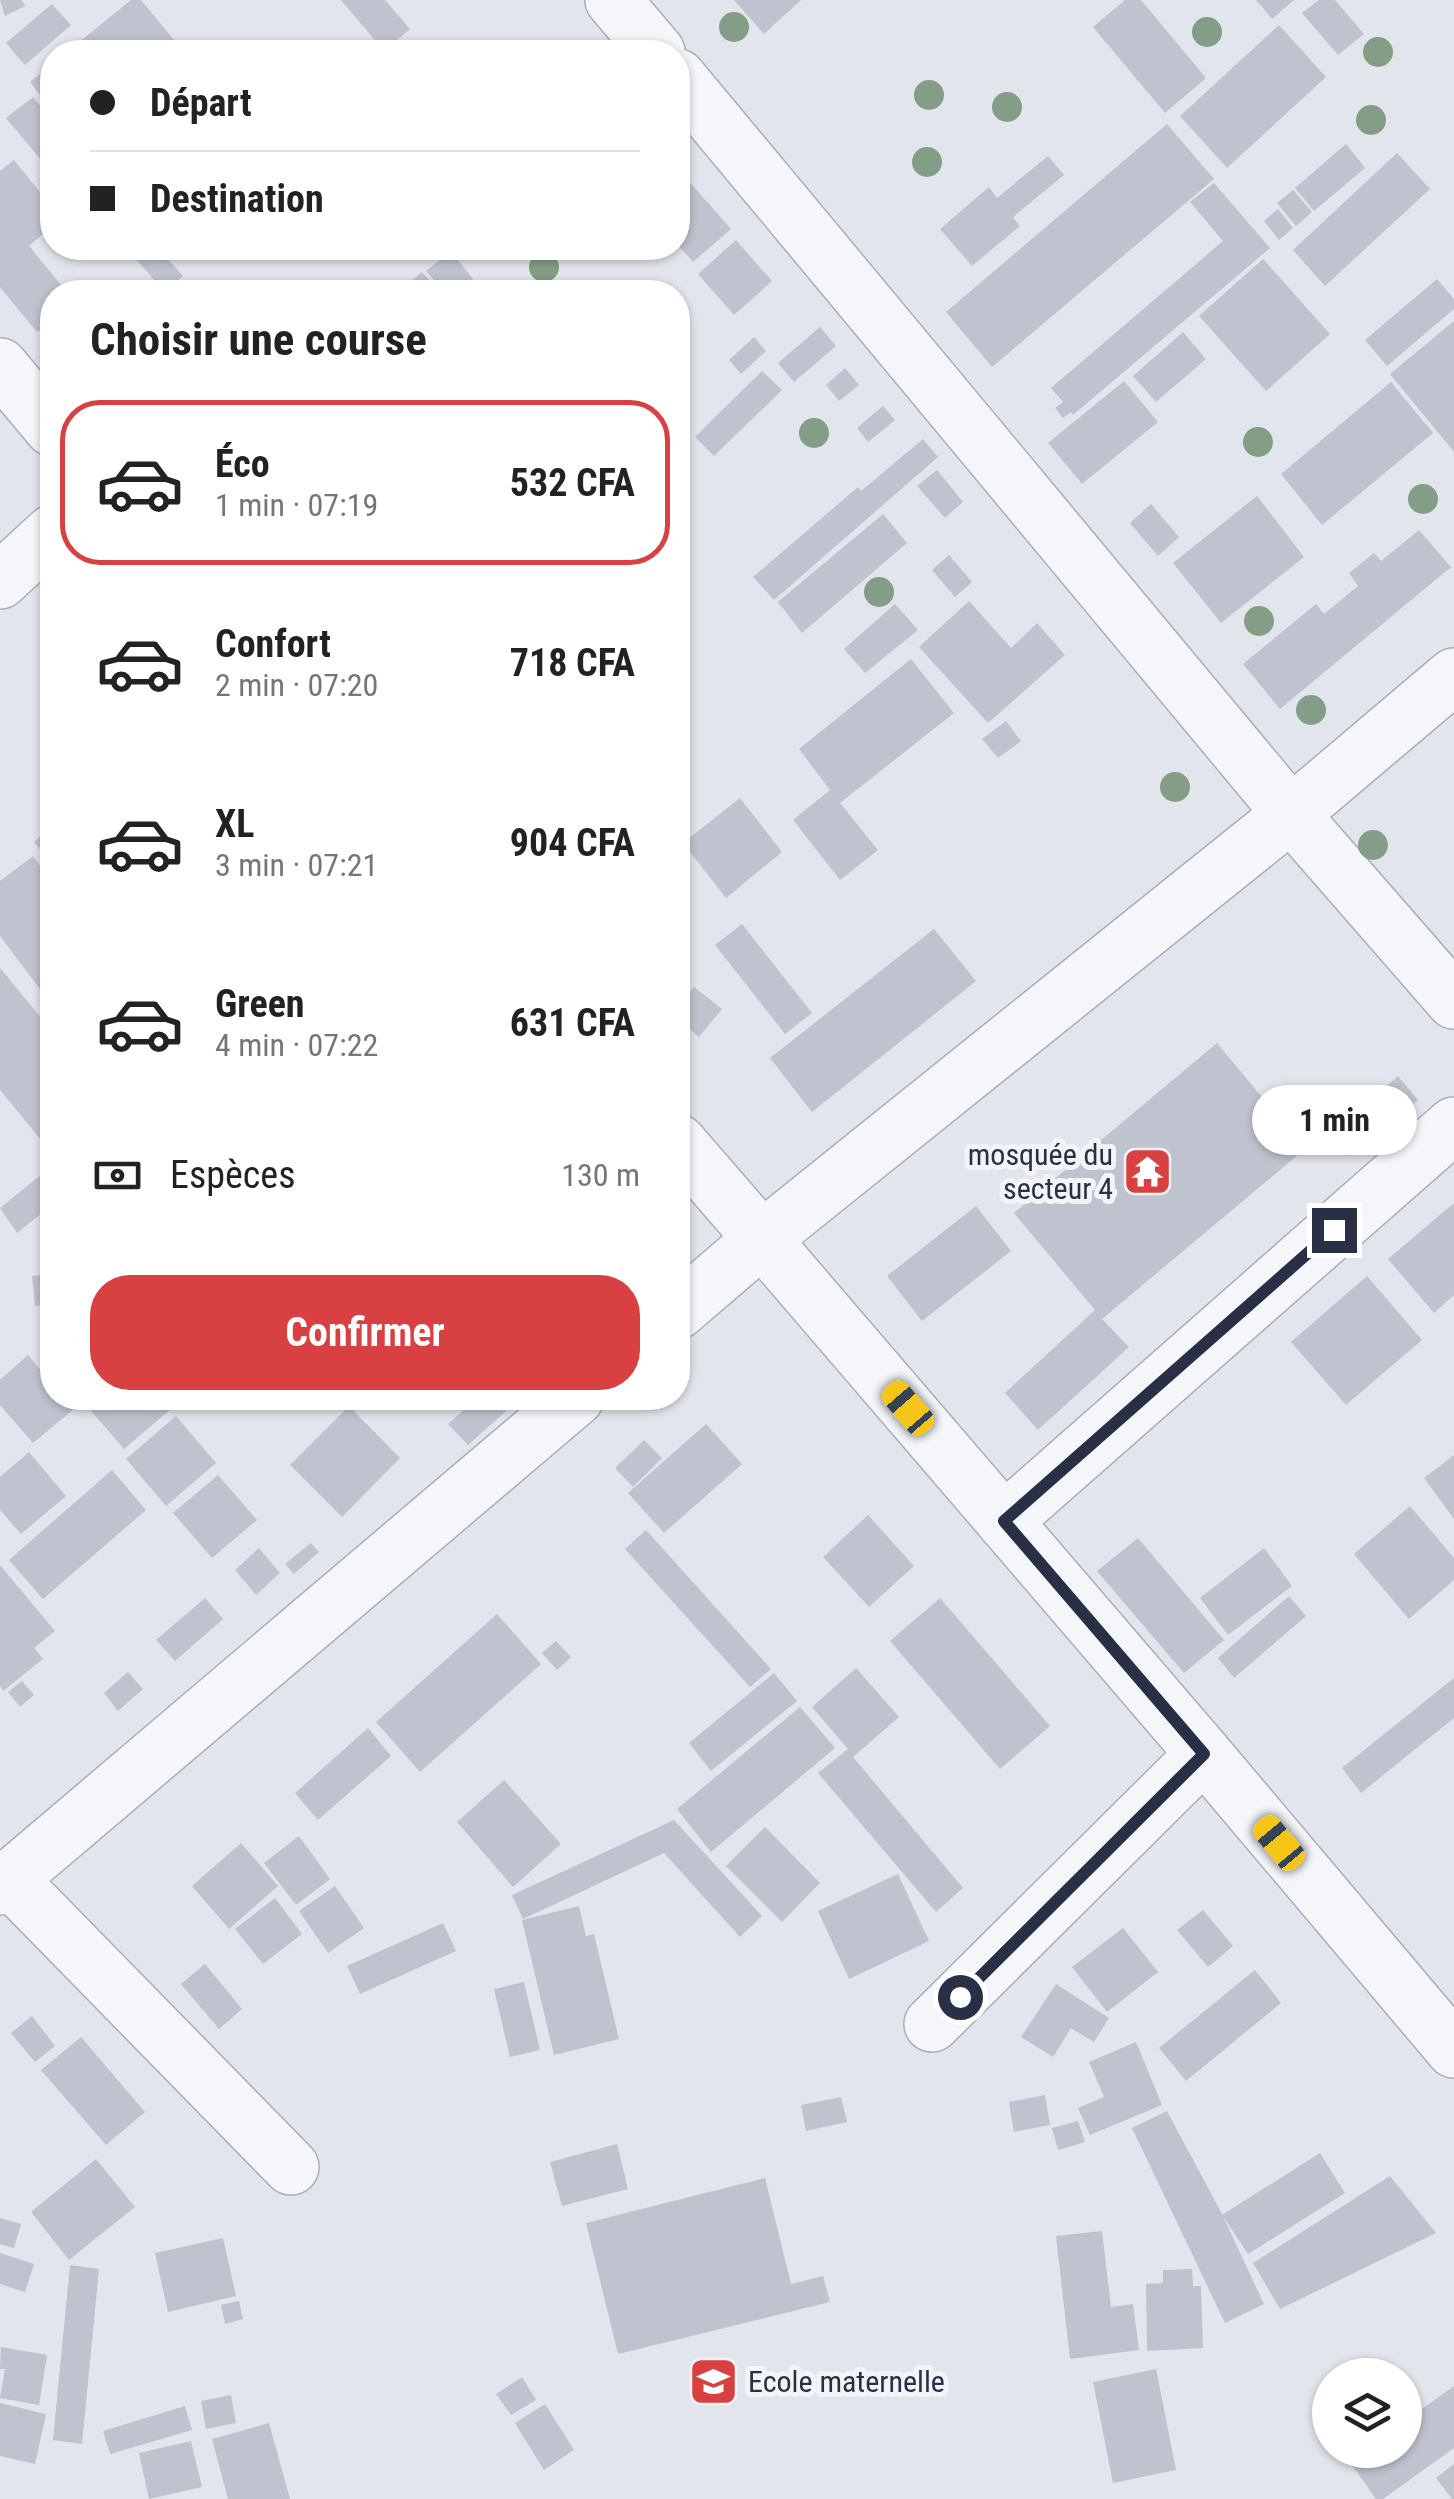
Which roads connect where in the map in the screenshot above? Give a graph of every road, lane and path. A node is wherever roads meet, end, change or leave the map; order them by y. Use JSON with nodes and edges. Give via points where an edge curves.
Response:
{"nodes":[{"id":1,"x":613,"y":0,"type":"edge"},
{"id":2,"x":647,"y":40,"type":"edge"},
{"id":3,"x":690,"y":91,"type":"edge"},
{"id":4,"x":0,"y":366,"type":"edge"},
{"id":5,"x":40,"y":414,"type":"edge"},
{"id":6,"x":40,"y":544,"type":"edge"},
{"id":7,"x":0,"y":581,"type":"edge"},
{"id":8,"x":1454,"y":676,"type":"edge"},
{"id":9,"x":1291,"y":814,"type":"junction"},
{"id":10,"x":1454,"y":1000,"type":"edge"},
{"id":11,"x":1454,"y":1124,"type":"edge"},
{"id":12,"x":690,"y":1156,"type":"edge"},
{"id":13,"x":762,"y":1239,"type":"junction"},
{"id":14,"x":690,"y":1301,"type":"edge"},
{"id":15,"x":562,"y":1410,"type":"edge"},
{"id":16,"x":1004,"y":1521,"type":"junction"},
{"id":17,"x":1204,"y":1754,"type":"junction"},
{"id":18,"x":4,"y":1883,"type":"edge"},
{"id":19,"x":932,"y":2024,"type":"dead end"},
{"id":20,"x":1454,"y":2050,"type":"edge"},
{"id":21,"x":291,"y":2167,"type":"dead end"}],
"edges":[{"from":1,"to":2,"type":"street"},
{"from":3,"to":9,"type":"street"},
{"from":4,"to":5,"type":"street"},
{"from":6,"to":7,"type":"street"},
{"from":8,"to":9,"type":"street"},
{"from":9,"to":10,"type":"street"},
{"from":9,"to":13,"type":"street"},
{"from":11,"to":16,"type":"street"},
{"from":12,"to":13,"type":"street"},
{"from":13,"to":14,"type":"street"},
{"from":13,"to":16,"type":"street"},
{"from":15,"to":18,"type":"street"},
{"from":16,"to":17,"type":"street"},
{"from":17,"to":19,"type":"street"},
{"from":17,"to":20,"type":"street"},
{"from":18,"to":21,"type":"street"}]}
